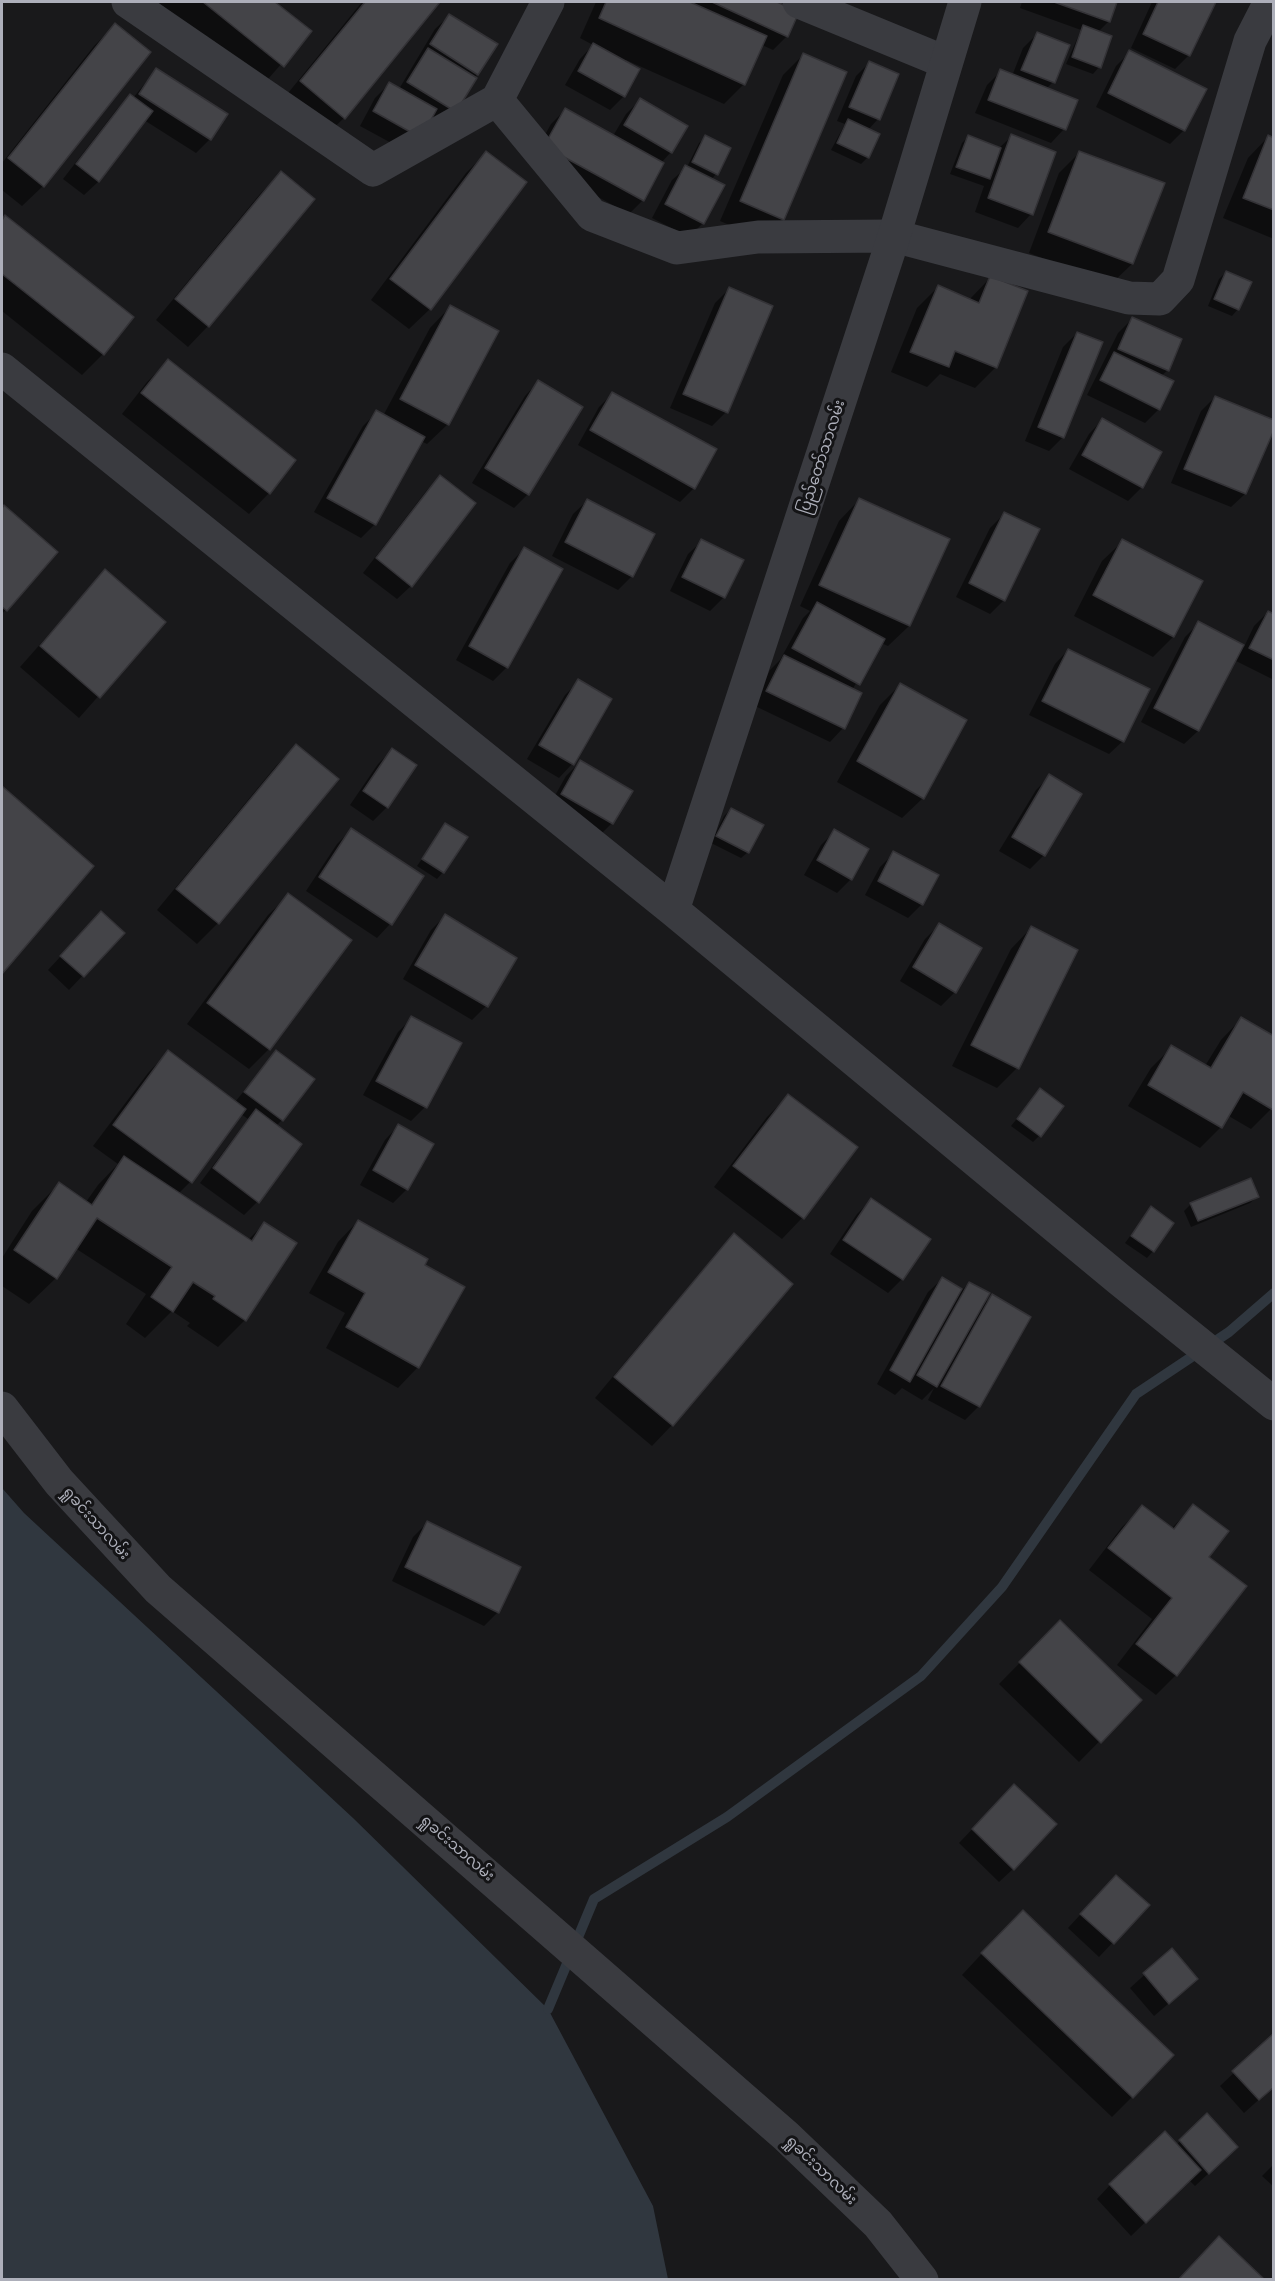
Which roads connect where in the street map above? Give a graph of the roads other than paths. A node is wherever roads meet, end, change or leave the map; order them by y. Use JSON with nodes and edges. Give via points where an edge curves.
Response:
{"nodes":[{"id":1,"x":128,"y":2,"type":"edge"},
{"id":2,"x":548,"y":2,"type":"edge"},
{"id":3,"x":799,"y":2,"type":"edge"},
{"id":4,"x":964,"y":2,"type":"edge"},
{"id":5,"x":1270,"y":2,"type":"edge"},
{"id":6,"x":945,"y":62,"type":"junction"},
{"id":7,"x":497,"y":100,"type":"junction"},
{"id":8,"x":894,"y":236,"type":"junction"},
{"id":9,"x":2,"y":369,"type":"edge"},
{"id":10,"x":674,"y":910,"type":"junction"},
{"id":11,"x":1274,"y":1404,"type":"edge"},
{"id":12,"x":2,"y":1408,"type":"edge"},
{"id":13,"x":922,"y":2280,"type":"edge"}],
"edges":[{"from":1,"to":7,"type":"street","via":[[373,170]]},
{"from":2,"to":7,"type":"street"},
{"from":3,"to":6,"type":"street"},
{"from":4,"to":6,"type":"street","name":"ပြည်တော်သာလမ်း"},
{"from":5,"to":8,"type":"street","via":[[1250,41],[1178,280],[1160,299],[1129,298]]},
{"from":6,"to":8,"type":"street","name":"ပြည်တော်သာလမ်း"},
{"from":7,"to":8,"type":"street","via":[[592,215],[677,248],[758,237]]},
{"from":8,"to":10,"type":"street","name":"ပြည်တော်သာလမ်း"},
{"from":9,"to":10,"type":"street"},
{"from":10,"to":11,"type":"street"},
{"from":12,"to":13,"type":"street","name":"ရှုခင်းသာလမ်း","via":[[59,1482],[158,1589],[786,2136],[878,2224]]}]}
